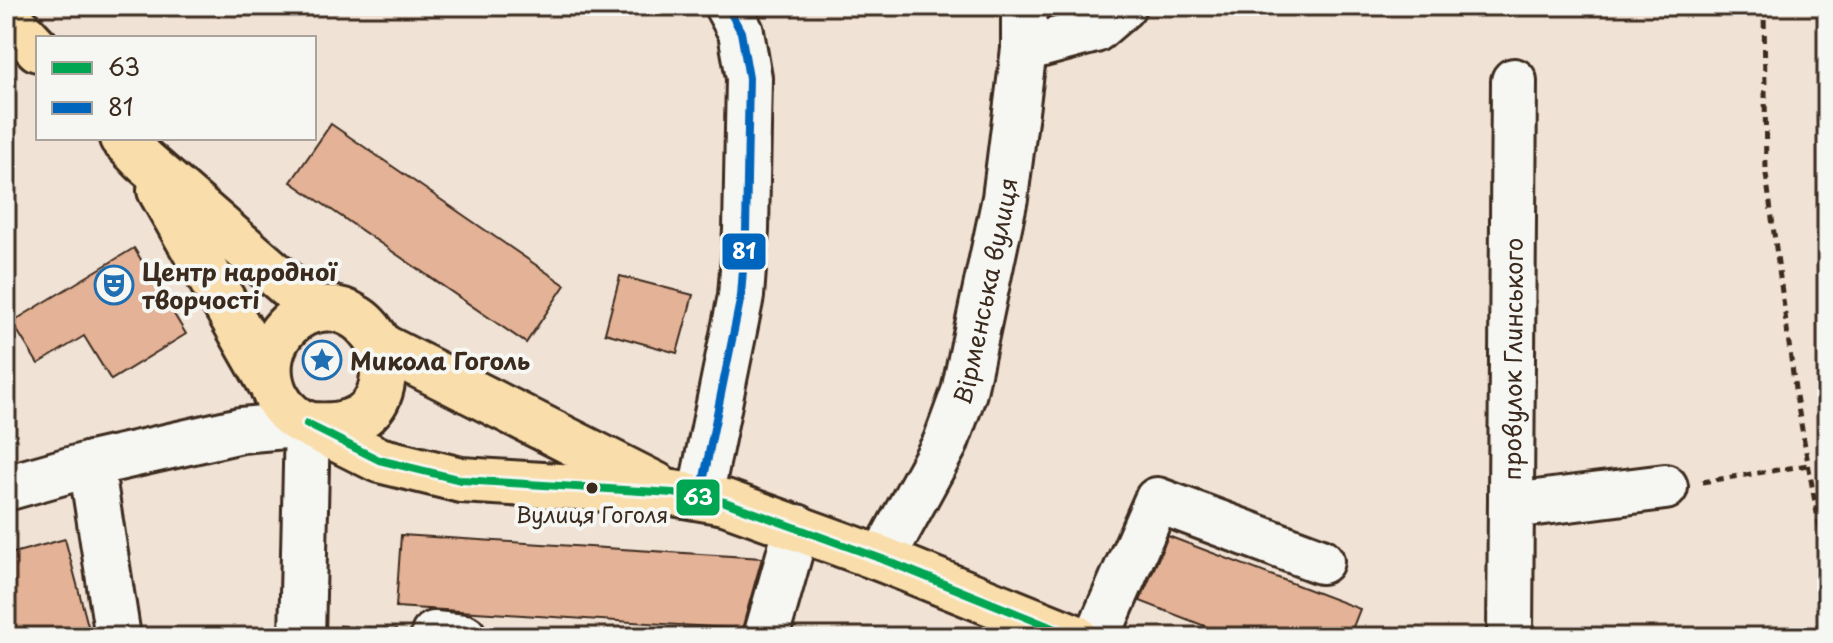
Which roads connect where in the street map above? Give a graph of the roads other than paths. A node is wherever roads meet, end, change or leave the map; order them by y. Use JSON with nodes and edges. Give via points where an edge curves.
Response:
{"nodes":[{"id":1,"x":727,"y":6,"type":"edge"},
{"id":2,"x":1024,"y":6,"type":"edge"},
{"id":3,"x":1123,"y":6,"type":"edge"},
{"id":4,"x":6,"y":15,"type":"edge"},
{"id":5,"x":36,"y":47,"type":"edge"},
{"id":6,"x":1024,"y":49,"type":"junction"},
{"id":7,"x":1514,"y":81,"type":"dead end"},
{"id":8,"x":133,"y":149,"type":"edge"},
{"id":9,"x":316,"y":310,"type":"junction"},
{"id":10,"x":381,"y":346,"type":"junction"},
{"id":11,"x":269,"y":381,"type":"junction"},
{"id":12,"x":307,"y":424,"type":"junction"},
{"id":13,"x":91,"y":464,"type":"junction"},
{"id":14,"x":1665,"y":487,"type":"road end"},
{"id":15,"x":6,"y":488,"type":"edge"},
{"id":16,"x":686,"y":495,"type":"junction"},
{"id":17,"x":1512,"y":506,"type":"junction"},
{"id":18,"x":797,"y":527,"type":"junction"},
{"id":19,"x":882,"y":559,"type":"junction"},
{"id":20,"x":1321,"y":561,"type":"dead end"},
{"id":21,"x":302,"y":630,"type":"edge"},
{"id":22,"x":118,"y":637,"type":"edge"},
{"id":23,"x":766,"y":637,"type":"edge"},
{"id":24,"x":1075,"y":637,"type":"edge"},
{"id":25,"x":1097,"y":637,"type":"edge"},
{"id":26,"x":1510,"y":637,"type":"edge"}],
"edges":[{"from":1,"to":16,"type":"street","via":[[741,32],[749,78],[741,296]]},
{"from":2,"to":6,"type":"street","name":"Вірменська вулиця"},
{"from":3,"to":6,"type":"street","via":[[1095,30]]},
{"from":4,"to":5,"type":"main road"},
{"from":6,"to":19,"type":"street","name":"Вірменська вулиця","via":[[1005,198],[964,392],[945,444]]},
{"from":7,"to":17,"type":"street","name":"провулок Глинського"},
{"from":8,"to":9,"type":"main road"},
{"from":8,"to":11,"type":"main road"},
{"from":9,"to":10,"type":"main road","via":[[355,316]]},
{"from":9,"to":11,"type":"main road","via":[[292,321],[273,344]]},
{"from":10,"to":12,"type":"main road","via":[[385,373],[380,394],[368,411],[337,427]]},
{"from":10,"to":16,"type":"main road"},
{"from":11,"to":12,"type":"main road","via":[[281,406]]},
{"from":12,"to":13,"type":"street","via":[[241,430]]},
{"from":12,"to":16,"type":"main road","via":[[379,460],[461,480]]},
{"from":12,"to":21,"type":"street"},
{"from":13,"to":15,"type":"street"},
{"from":13,"to":22,"type":"street"},
{"from":14,"to":17,"type":"street"},
{"from":16,"to":18,"type":"main road"},
{"from":17,"to":26,"type":"street","name":"провулок Глинського"},
{"from":18,"to":19,"type":"main road"},
{"from":18,"to":23,"type":"street"},
{"from":19,"to":24,"type":"main road"},
{"from":20,"to":25,"type":"street","via":[[1157,500]]}]}
